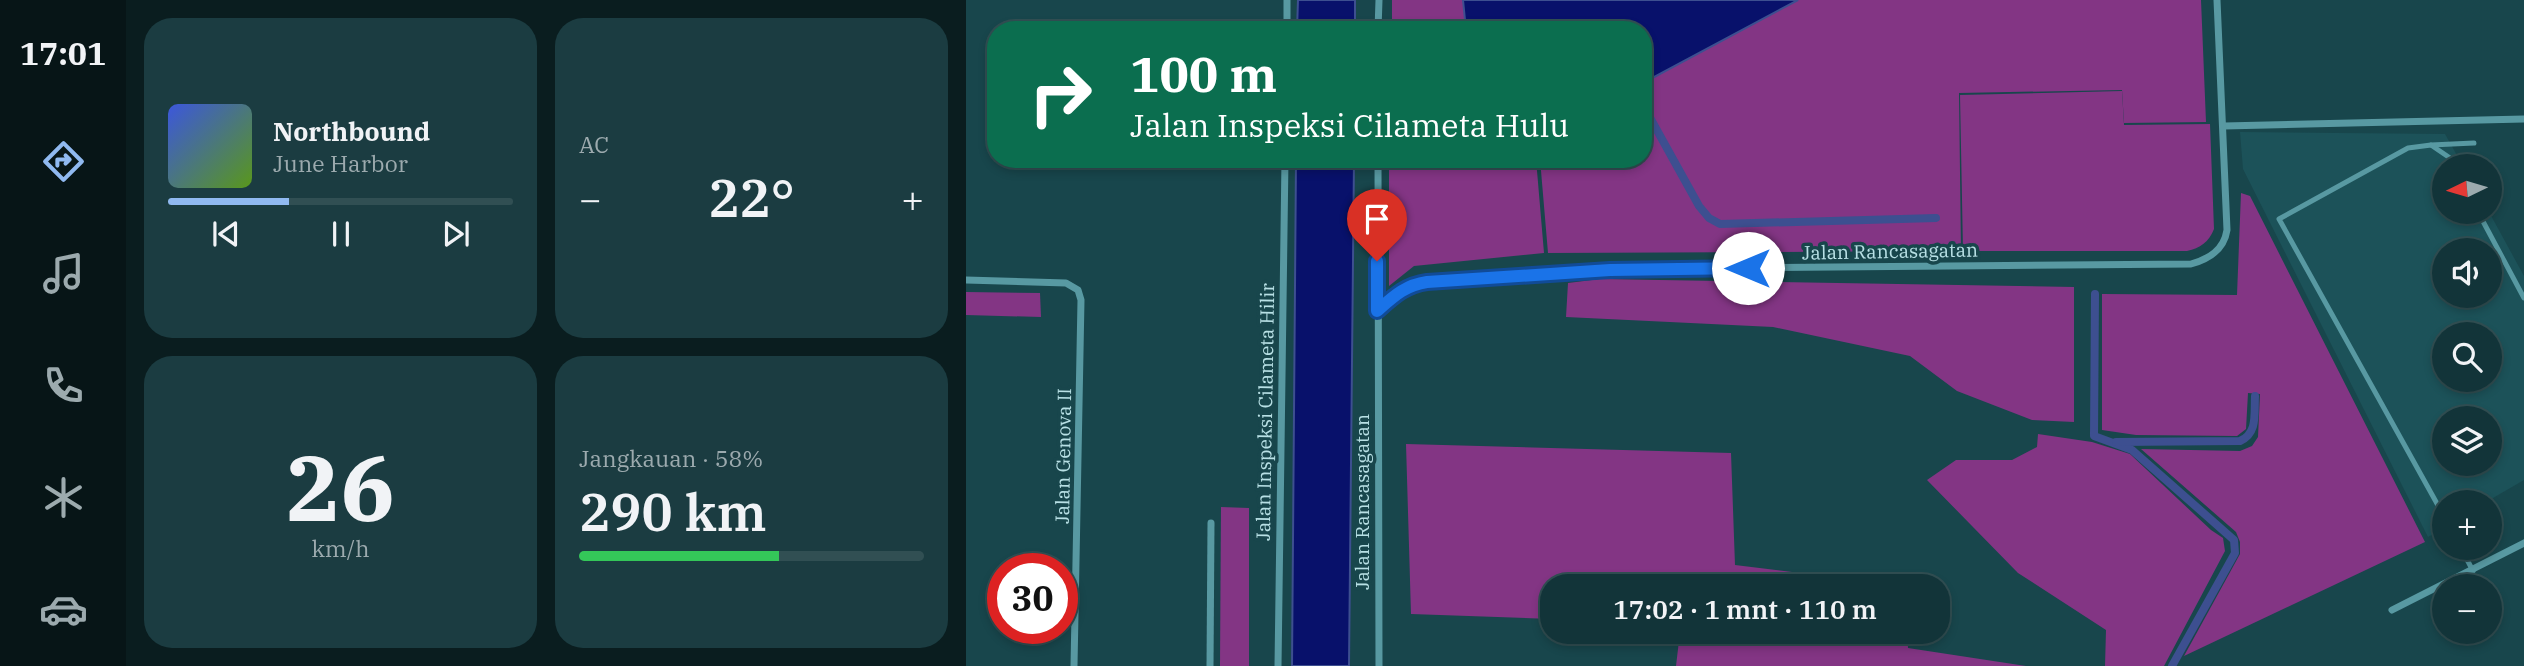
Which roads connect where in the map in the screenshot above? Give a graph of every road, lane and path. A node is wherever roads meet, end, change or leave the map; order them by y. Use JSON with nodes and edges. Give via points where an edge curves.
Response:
{"nodes":[{"id":1,"x":1287,"y":0,"type":"edge"},
{"id":2,"x":1379,"y":0,"type":"edge"},
{"id":3,"x":2217,"y":0,"type":"edge"},
{"id":4,"x":1287,"y":21,"type":"edge"},
{"id":5,"x":1378,"y":21,"type":"edge"},
{"id":6,"x":2524,"y":119,"type":"edge"},
{"id":7,"x":2224,"y":126,"type":"junction"},
{"id":8,"x":2474,"y":143,"type":"dead end"},
{"id":9,"x":2431,"y":145,"type":"junction"},
{"id":10,"x":2444,"y":154,"type":"edge"},
{"id":11,"x":1285,"y":168,"type":"edge"},
{"id":12,"x":1378,"y":168,"type":"edge"},
{"id":13,"x":2485,"y":224,"type":"edge"},
{"id":14,"x":966,"y":279,"type":"edge"},
{"id":15,"x":2524,"y":298,"type":"edge"},
{"id":16,"x":1377,"y":311,"type":"junction"},
{"id":17,"x":2432,"y":495,"type":"edge"},
{"id":18,"x":1211,"y":523,"type":"dead end"},
{"id":19,"x":2524,"y":542,"type":"edge"},
{"id":20,"x":2467,"y":560,"type":"edge"},
{"id":21,"x":2473,"y":571,"type":"junction"},
{"id":22,"x":2392,"y":610,"type":"dead end"},
{"id":23,"x":1074,"y":666,"type":"edge"},
{"id":24,"x":1210,"y":666,"type":"edge"},
{"id":25,"x":1278,"y":666,"type":"edge"},
{"id":26,"x":1379,"y":666,"type":"edge"}],
"edges":[{"from":1,"to":4,"type":"street"},
{"from":2,"to":5,"type":"street"},
{"from":3,"to":7,"type":"street","name":"Jalan Rancasagatan"},
{"from":6,"to":7,"type":"street"},
{"from":7,"to":16,"type":"street","name":"Jalan Rancasagatan","via":[[2226,238],[2213,255],[2191,264],[1610,270],[1414,284]]},
{"from":8,"to":9,"type":"lane"},
{"from":9,"to":10,"type":"lane"},
{"from":9,"to":17,"type":"lane","via":[[2409,148],[2279,219]]},
{"from":11,"to":25,"type":"street","name":"Jalan Inspeksi Cilameta Hilir"},
{"from":12,"to":16,"type":"street"},
{"from":13,"to":15,"type":"lane"},
{"from":14,"to":23,"type":"street","name":"Jalan Genova II","via":[[1066,283],[1082,300]]},
{"from":16,"to":26,"type":"street","name":"Jalan Rancasagatan"},
{"from":18,"to":24,"type":"street"},
{"from":19,"to":21,"type":"street"},
{"from":20,"to":21,"type":"lane"},
{"from":21,"to":22,"type":"street"}]}
